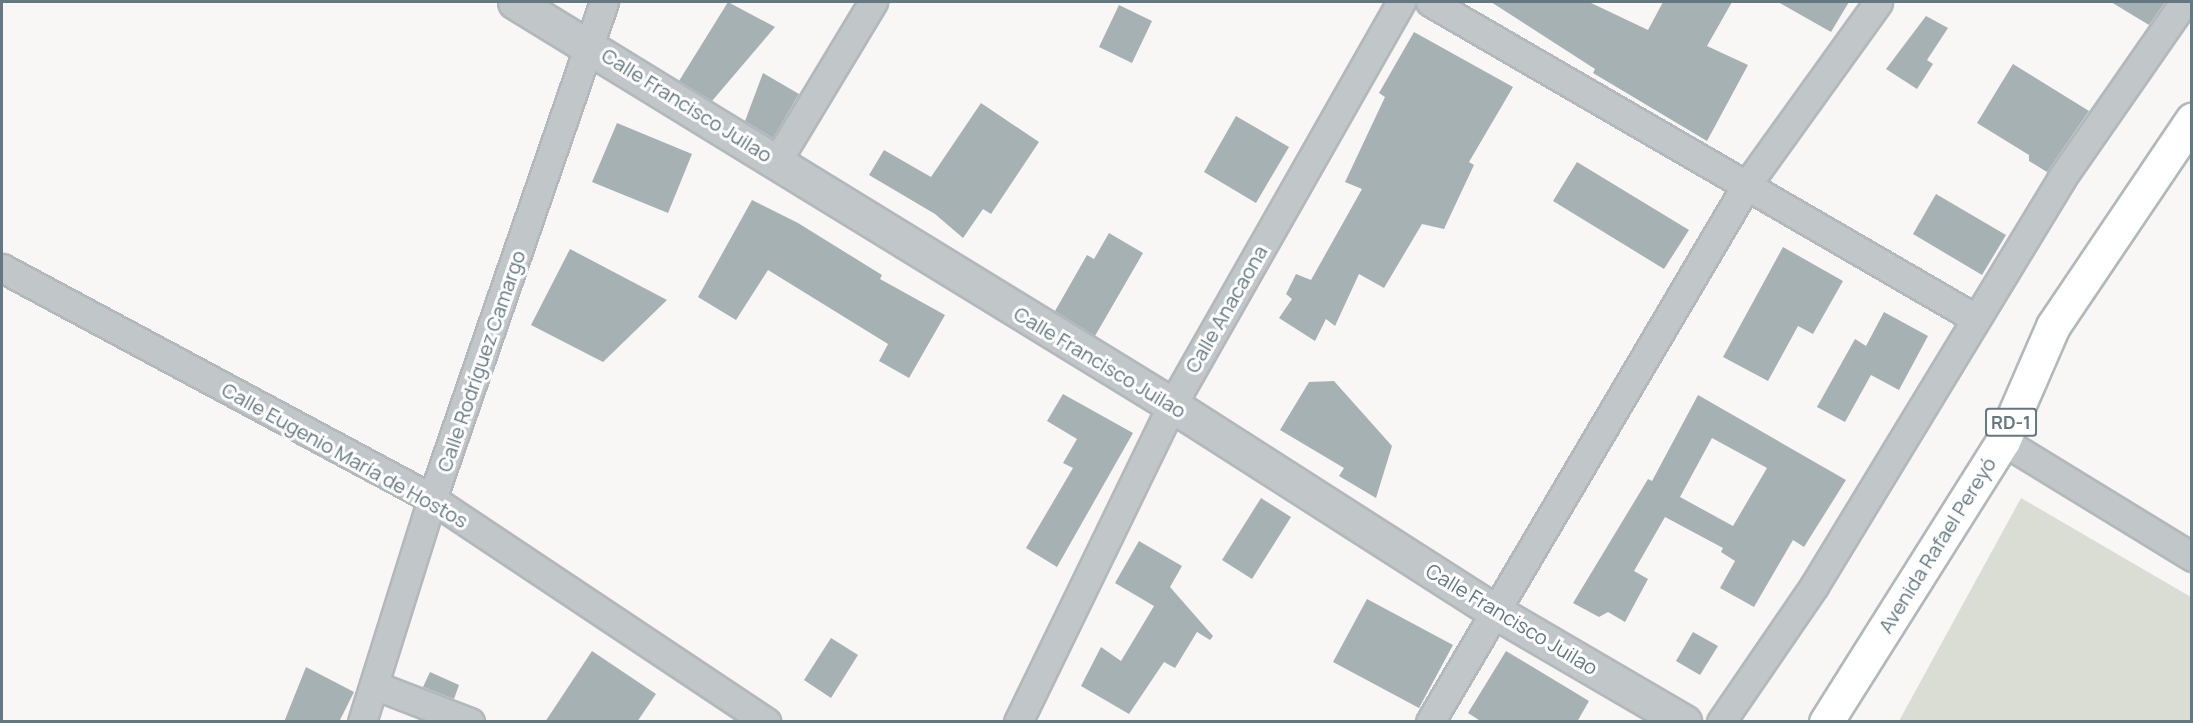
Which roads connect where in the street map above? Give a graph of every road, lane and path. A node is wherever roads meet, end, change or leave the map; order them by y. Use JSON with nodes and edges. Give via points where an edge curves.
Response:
{"nodes":[{"id":1,"x":515,"y":2,"type":"edge"},
{"id":2,"x":604,"y":2,"type":"edge"},
{"id":3,"x":873,"y":2,"type":"edge"},
{"id":4,"x":1401,"y":2,"type":"edge"},
{"id":5,"x":1430,"y":2,"type":"edge"},
{"id":6,"x":1878,"y":2,"type":"edge"},
{"id":7,"x":2184,"y":2,"type":"edge"},
{"id":8,"x":591,"y":46,"type":"junction"},
{"id":9,"x":2192,"y":120,"type":"edge"},
{"id":10,"x":777,"y":162,"type":"junction"},
{"id":11,"x":1746,"y":186,"type":"junction"},
{"id":12,"x":2,"y":268,"type":"edge"},
{"id":13,"x":1975,"y":318,"type":"junction"},
{"id":14,"x":1172,"y":405,"type":"junction"},
{"id":15,"x":2003,"y":441,"type":"junction"},
{"id":16,"x":432,"y":499,"type":"junction"},
{"id":17,"x":2192,"y":557,"type":"edge"},
{"id":18,"x":1496,"y":612,"type":"junction"},
{"id":19,"x":374,"y":685,"type":"junction"},
{"id":20,"x":362,"y":722,"type":"edge"},
{"id":21,"x":471,"y":722,"type":"edge"},
{"id":22,"x":766,"y":722,"type":"edge"},
{"id":23,"x":1018,"y":722,"type":"edge"},
{"id":24,"x":1430,"y":722,"type":"edge"},
{"id":25,"x":1684,"y":722,"type":"edge"},
{"id":26,"x":1721,"y":722,"type":"edge"},
{"id":27,"x":1826,"y":722,"type":"edge"}],
"edges":[{"from":1,"to":8,"type":"street","name":"Calle Francisco Juilao"},
{"from":2,"to":8,"type":"street","name":"Calle Rodríguez Camargo"},
{"from":3,"to":10,"type":"street"},
{"from":4,"to":14,"type":"street","name":"Calle Anacaona"},
{"from":5,"to":11,"type":"street"},
{"from":6,"to":11,"type":"street"},
{"from":7,"to":13,"type":"street","via":[[2061,179]]},
{"from":8,"to":10,"type":"street","name":"Calle Francisco Juilao"},
{"from":8,"to":16,"type":"street","name":"Calle Rodríguez Camargo"},
{"from":9,"to":15,"type":"main road","name":"Avenida Rafael Pereyó","number":"RD-1","via":[[2053,326]]},
{"from":10,"to":14,"type":"street","name":"Calle Francisco Juilao"},
{"from":11,"to":13,"type":"street"},
{"from":11,"to":18,"type":"street"},
{"from":12,"to":16,"type":"street","name":"Calle Eugenio María de Hostos"},
{"from":13,"to":26,"type":"street","via":[[1814,586]]},
{"from":14,"to":18,"type":"street","name":"Calle Francisco Juilao"},
{"from":14,"to":23,"type":"street","name":"Calle Anacaona"},
{"from":15,"to":17,"type":"street"},
{"from":15,"to":27,"type":"main road","name":"Avenida Rafael Pereyó","number":"RD-1"},
{"from":16,"to":19,"type":"street","name":"Calle Rodríguez Camargo"},
{"from":16,"to":22,"type":"street","name":"Calle Eugenio María de Hostos"},
{"from":18,"to":24,"type":"street"},
{"from":18,"to":25,"type":"street","name":"Calle Francisco Juilao"},
{"from":19,"to":20,"type":"street","name":"Calle Rodríguez Camargo"},
{"from":19,"to":21,"type":"street"}]}
